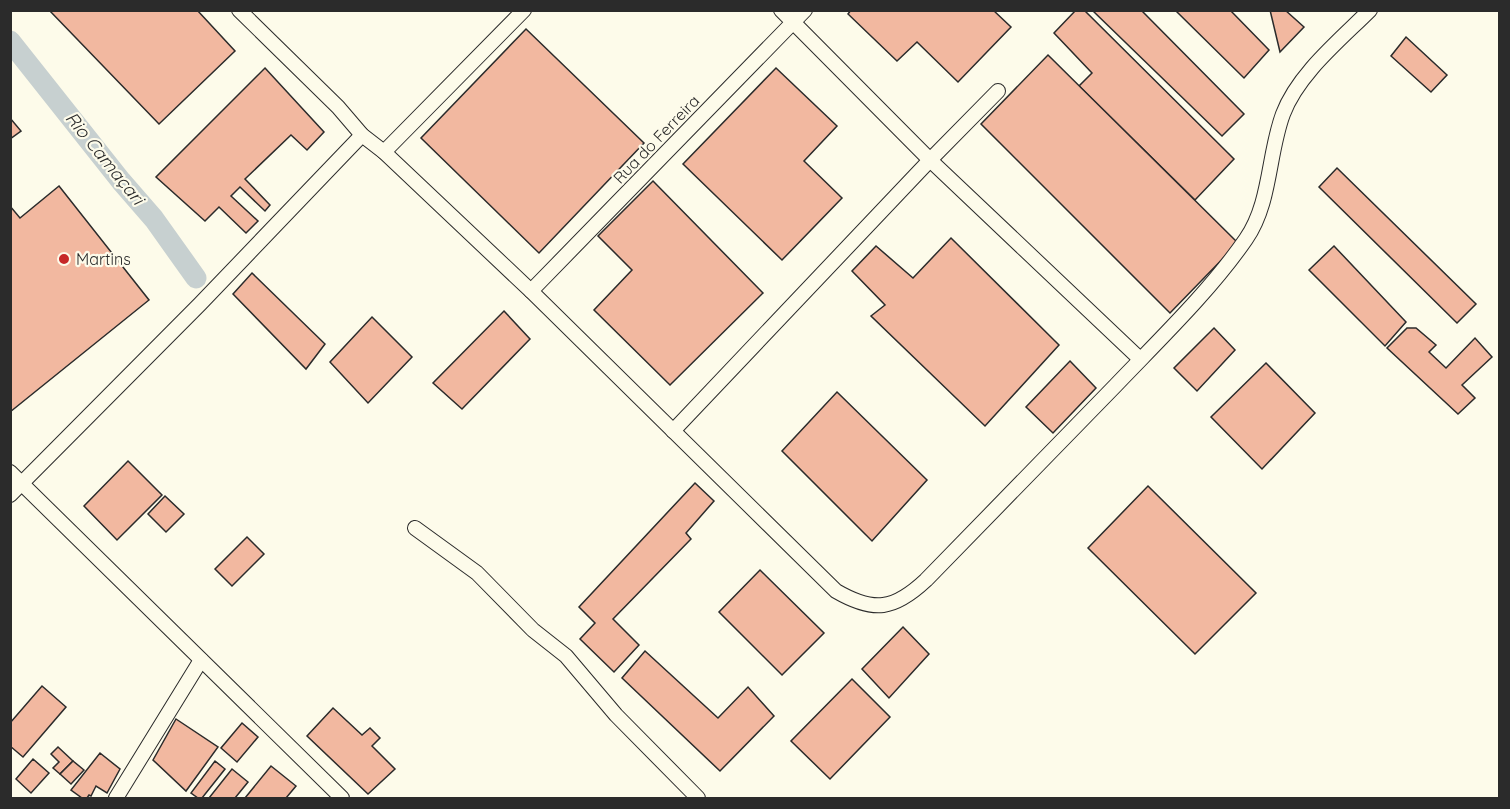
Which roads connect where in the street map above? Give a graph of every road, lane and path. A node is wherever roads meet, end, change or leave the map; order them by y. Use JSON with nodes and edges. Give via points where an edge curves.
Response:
{"nodes":[{"id":1,"x":239,"y":10,"type":"edge"},
{"id":2,"x":524,"y":10,"type":"edge"},
{"id":3,"x":781,"y":10,"type":"edge"},
{"id":4,"x":805,"y":10,"type":"edge"},
{"id":5,"x":1370,"y":10,"type":"edge"},
{"id":6,"x":793,"y":23,"type":"junction"},
{"id":7,"x":998,"y":91,"type":"dead end"},
{"id":8,"x":362,"y":135,"type":"junction"},
{"id":9,"x":384,"y":152,"type":"junction"},
{"id":10,"x":930,"y":160,"type":"junction"},
{"id":11,"x":531,"y":291,"type":"junction"},
{"id":12,"x":1140,"y":359,"type":"junction"},
{"id":13,"x":673,"y":431,"type":"junction"},
{"id":14,"x":10,"y":472,"type":"edge"},
{"id":15,"x":22,"y":483,"type":"junction"},
{"id":16,"x":10,"y":495,"type":"edge"},
{"id":17,"x":414,"y":528,"type":"dead end"},
{"id":18,"x":201,"y":660,"type":"junction"},
{"id":19,"x":116,"y":798,"type":"edge"},
{"id":20,"x":342,"y":798,"type":"edge"},
{"id":21,"x":698,"y":798,"type":"edge"}],
"edges":[{"from":1,"to":8,"type":"street"},
{"from":2,"to":9,"type":"street"},
{"from":3,"to":6,"type":"street"},
{"from":4,"to":6,"type":"street","name":"Rua do Ferreira"},
{"from":5,"to":12,"type":"street","via":[[1293,93],[1278,130],[1261,208],[1248,236]]},
{"from":6,"to":10,"type":"street"},
{"from":6,"to":11,"type":"street","name":"Rua do Ferreira"},
{"from":7,"to":10,"type":"street"},
{"from":8,"to":9,"type":"street"},
{"from":8,"to":15,"type":"street"},
{"from":9,"to":11,"type":"street"},
{"from":10,"to":12,"type":"street"},
{"from":10,"to":13,"type":"street"},
{"from":11,"to":13,"type":"street"},
{"from":12,"to":13,"type":"street","via":[[926,580],[897,603],[881,606],[852,601],[836,591]]},
{"from":14,"to":15,"type":"street"},
{"from":15,"to":16,"type":"street"},
{"from":15,"to":18,"type":"street"},
{"from":17,"to":21,"type":"street","via":[[477,573],[533,630],[566,656],[616,715]]},
{"from":18,"to":19,"type":"street"},
{"from":18,"to":20,"type":"street"}]}
